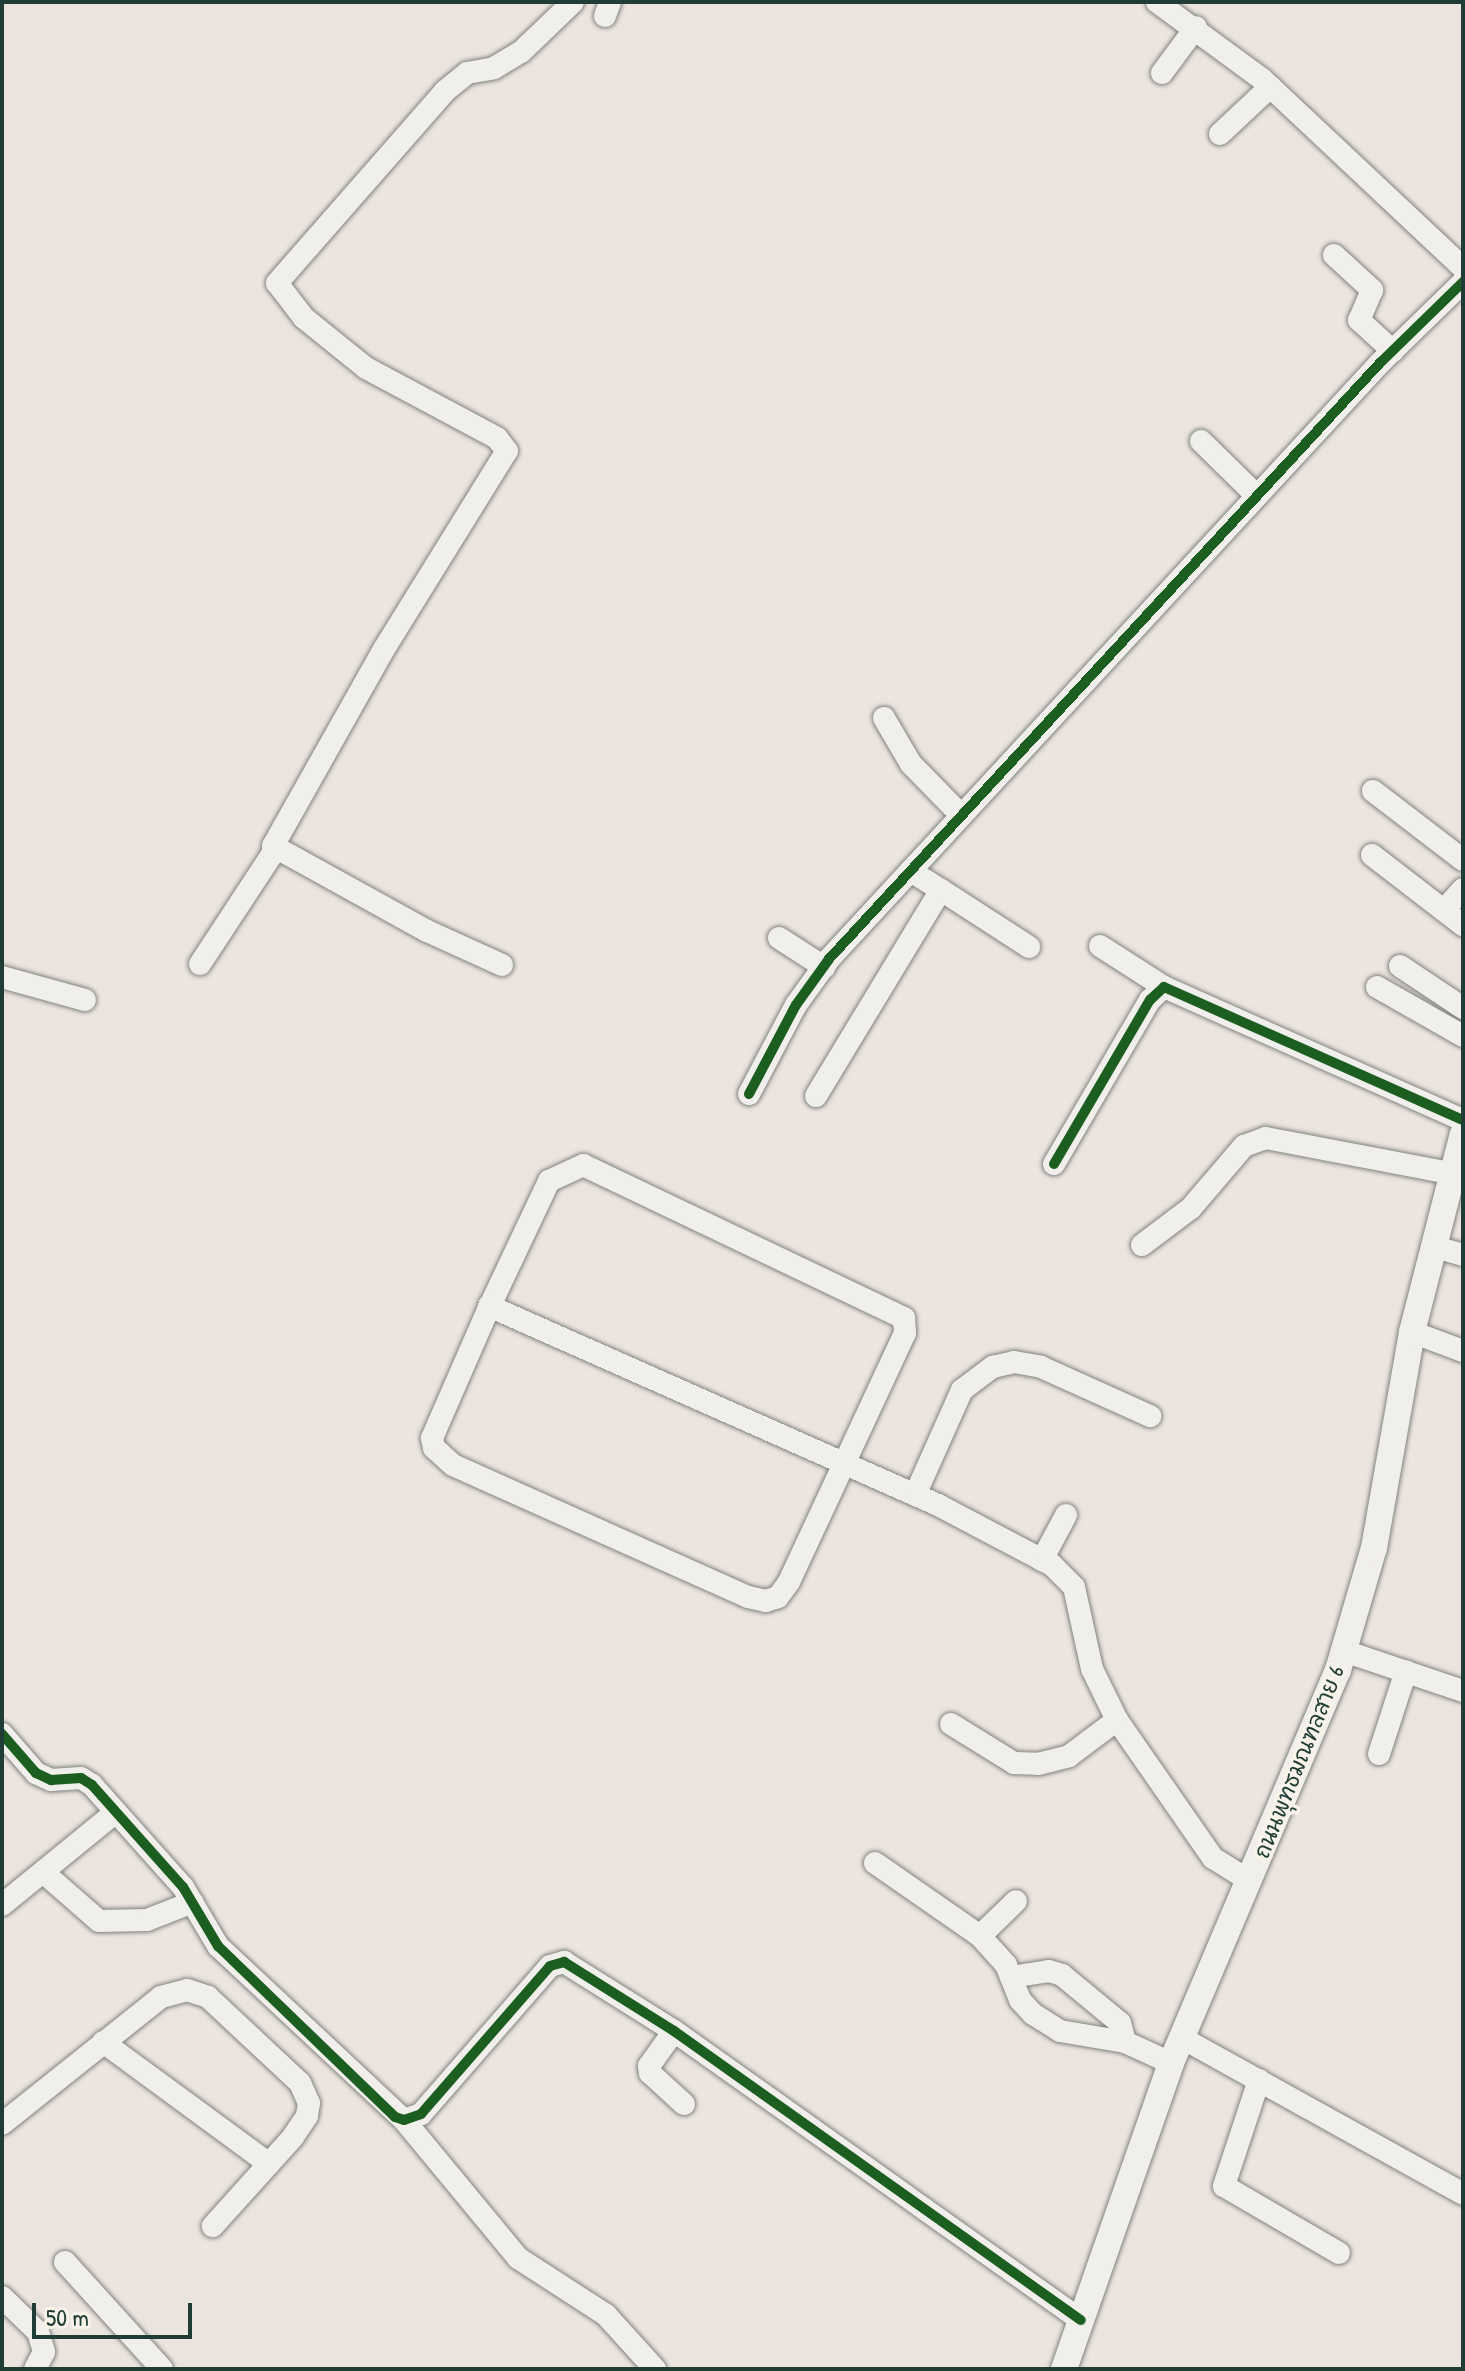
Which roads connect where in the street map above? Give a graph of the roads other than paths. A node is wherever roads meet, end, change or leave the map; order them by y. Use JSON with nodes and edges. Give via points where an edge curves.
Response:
{"nodes":[{"id":1,"x":573,"y":2,"type":"edge"},
{"id":2,"x":1157,"y":2,"type":"edge"},
{"id":3,"x":1196,"y":27,"type":"junction"},
{"id":4,"x":1162,"y":73,"type":"dead end"},
{"id":5,"x":1270,"y":87,"type":"junction"},
{"id":6,"x":1220,"y":134,"type":"dead end"},
{"id":7,"x":1334,"y":255,"type":"dead end"},
{"id":8,"x":1463,"y":268,"type":"edge"},
{"id":9,"x":1463,"y":282,"type":"edge"},
{"id":10,"x":1393,"y":351,"type":"junction"},
{"id":11,"x":1201,"y":441,"type":"dead end"},
{"id":12,"x":1257,"y":496,"type":"junction"},
{"id":13,"x":884,"y":718,"type":"dead end"},
{"id":14,"x":1373,"y":791,"type":"dead end"},
{"id":15,"x":961,"y":815,"type":"junction"},
{"id":16,"x":275,"y":850,"type":"junction"},
{"id":17,"x":1372,"y":855,"type":"dead end"},
{"id":18,"x":1463,"y":860,"type":"edge"},
{"id":19,"x":911,"y":871,"type":"junction"},
{"id":20,"x":1463,"y":889,"type":"edge"},
{"id":21,"x":941,"y":890,"type":"junction"},
{"id":22,"x":1444,"y":910,"type":"junction"},
{"id":23,"x":1463,"y":925,"type":"edge"},
{"id":24,"x":779,"y":938,"type":"dead end"},
{"id":25,"x":1100,"y":946,"type":"dead end"},
{"id":26,"x":1029,"y":947,"type":"dead end"},
{"id":27,"x":200,"y":964,"type":"dead end"},
{"id":28,"x":502,"y":965,"type":"dead end"},
{"id":29,"x":1400,"y":966,"type":"dead end"},
{"id":30,"x":824,"y":967,"type":"junction"},
{"id":31,"x":2,"y":977,"type":"edge"},
{"id":32,"x":1164,"y":987,"type":"junction"},
{"id":33,"x":1377,"y":987,"type":"dead end"},
{"id":34,"x":85,"y":1000,"type":"dead end"},
{"id":35,"x":1463,"y":1008,"type":"edge"},
{"id":36,"x":1463,"y":1036,"type":"edge"},
{"id":37,"x":749,"y":1094,"type":"dead end"},
{"id":38,"x":816,"y":1096,"type":"dead end"},
{"id":39,"x":1463,"y":1120,"type":"edge"},
{"id":40,"x":1463,"y":1134,"type":"edge"},
{"id":41,"x":1054,"y":1164,"type":"dead end"},
{"id":42,"x":1446,"y":1183,"type":"junction"},
{"id":43,"x":1432,"y":1243,"type":"junction"},
{"id":44,"x":1142,"y":1245,"type":"dead end"},
{"id":45,"x":1463,"y":1255,"type":"edge"},
{"id":46,"x":489,"y":1306,"type":"junction"},
{"id":47,"x":1412,"y":1332,"type":"junction"},
{"id":48,"x":1463,"y":1351,"type":"edge"},
{"id":49,"x":1150,"y":1416,"type":"dead end"},
{"id":50,"x":843,"y":1464,"type":"junction"},
{"id":51,"x":915,"y":1495,"type":"junction"},
{"id":52,"x":1066,"y":1515,"type":"dead end"},
{"id":53,"x":1042,"y":1560,"type":"junction"},
{"id":54,"x":1344,"y":1651,"type":"junction"},
{"id":55,"x":1406,"y":1671,"type":"junction"},
{"id":56,"x":1463,"y":1691,"type":"edge"},
{"id":57,"x":1117,"y":1720,"type":"junction"},
{"id":58,"x":951,"y":1724,"type":"dead end"},
{"id":59,"x":2,"y":1734,"type":"edge"},
{"id":60,"x":1379,"y":1754,"type":"dead end"},
{"id":61,"x":116,"y":1812,"type":"junction"},
{"id":62,"x":875,"y":1863,"type":"dead end"},
{"id":63,"x":43,"y":1872,"type":"junction"},
{"id":64,"x":1250,"y":1881,"type":"junction"},
{"id":65,"x":1016,"y":1901,"type":"dead end"},
{"id":66,"x":193,"y":1902,"type":"junction"},
{"id":67,"x":2,"y":1905,"type":"edge"},
{"id":68,"x":980,"y":1936,"type":"junction"},
{"id":69,"x":1011,"y":1977,"type":"junction"},
{"id":70,"x":674,"y":2031,"type":"junction"},
{"id":71,"x":1182,"y":2038,"type":"junction"},
{"id":72,"x":103,"y":2042,"type":"junction"},
{"id":73,"x":1125,"y":2042,"type":"junction"},
{"id":74,"x":1171,"y":2063,"type":"junction"},
{"id":75,"x":1259,"y":2080,"type":"junction"},
{"id":76,"x":684,"y":2104,"type":"dead end"},
{"id":77,"x":404,"y":2120,"type":"junction"},
{"id":78,"x":2,"y":2124,"type":"edge"},
{"id":79,"x":269,"y":2164,"type":"junction"},
{"id":80,"x":1463,"y":2194,"type":"edge"},
{"id":81,"x":213,"y":2226,"type":"dead end"},
{"id":82,"x":1339,"y":2253,"type":"dead end"},
{"id":83,"x":65,"y":2262,"type":"dead end"},
{"id":84,"x":2,"y":2297,"type":"edge"},
{"id":85,"x":1081,"y":2320,"type":"junction"},
{"id":86,"x":35,"y":2369,"type":"edge"},
{"id":87,"x":162,"y":2369,"type":"edge"},
{"id":88,"x":655,"y":2369,"type":"edge"},
{"id":89,"x":1064,"y":2369,"type":"edge"}],
"edges":[{"from":1,"to":16,"type":"street","via":[[521,52],[494,68],[467,73],[445,91],[279,277],[278,289],[286,299],[338,347],[366,368],[497,438],[507,451],[384,649],[275,840]]},
{"from":2,"to":3,"type":"street"},
{"from":3,"to":4,"type":"street"},
{"from":3,"to":5,"type":"street"},
{"from":5,"to":6,"type":"street"},
{"from":5,"to":8,"type":"street"},
{"from":7,"to":10,"type":"street","via":[[1372,290],[1359,320]]},
{"from":9,"to":10,"type":"street"},
{"from":10,"to":12,"type":"street"},
{"from":11,"to":12,"type":"street"},
{"from":12,"to":15,"type":"street"},
{"from":13,"to":15,"type":"street","via":[[911,764]]},
{"from":14,"to":18,"type":"street"},
{"from":15,"to":19,"type":"street"},
{"from":16,"to":27,"type":"street"},
{"from":16,"to":28,"type":"street"},
{"from":17,"to":22,"type":"street"},
{"from":19,"to":21,"type":"street"},
{"from":19,"to":30,"type":"street"},
{"from":20,"to":22,"type":"street"},
{"from":21,"to":26,"type":"street"},
{"from":21,"to":38,"type":"street"},
{"from":22,"to":23,"type":"street"},
{"from":24,"to":30,"type":"street"},
{"from":25,"to":32,"type":"street"},
{"from":29,"to":35,"type":"street"},
{"from":30,"to":37,"type":"street","via":[[796,1005]]},
{"from":31,"to":34,"type":"street"},
{"from":32,"to":39,"type":"street"},
{"from":32,"to":41,"type":"street","via":[[1150,1000]]},
{"from":33,"to":36,"type":"street"},
{"from":40,"to":42,"type":"main road","name":"ถนนพุทธมณฑลสาย 6"},
{"from":42,"to":43,"type":"main road","name":"ถนนพุทธมณฑลสาย 6"},
{"from":42,"to":44,"type":"street","via":[[1266,1138],[1244,1146],[1191,1208]]},
{"from":43,"to":45,"type":"street"},
{"from":43,"to":47,"type":"main road","name":"ถนนพุทธมณฑลสาย 6"},
{"from":46,"to":50,"type":"street"},
{"from":46,"to":50,"type":"street","via":[[432,1438],[443,1458],[479,1477],[766,1601],[789,1582]]},
{"from":46,"to":50,"type":"street","via":[[549,1181],[583,1165],[899,1312],[905,1333]]},
{"from":47,"to":48,"type":"street"},
{"from":47,"to":54,"type":"main road","name":"ถนนพุทธมณฑลสาย 6","via":[[1385,1505]]},
{"from":49,"to":51,"type":"street","via":[[1041,1367],[1014,1362],[993,1367],[962,1390]]},
{"from":50,"to":51,"type":"street"},
{"from":51,"to":53,"type":"street"},
{"from":52,"to":53,"type":"street"},
{"from":53,"to":57,"type":"street","via":[[1074,1587],[1092,1669]]},
{"from":54,"to":55,"type":"street"},
{"from":54,"to":64,"type":"main road","name":"ถนนพุทธมณฑลสาย 6"},
{"from":55,"to":56,"type":"street"},
{"from":55,"to":60,"type":"street"},
{"from":57,"to":58,"type":"street","via":[[1069,1756],[1038,1764],[1014,1763]]},
{"from":57,"to":64,"type":"street","via":[[1213,1858]]},
{"from":59,"to":61,"type":"street","via":[[36,1773],[51,1780],[81,1778]]},
{"from":61,"to":63,"type":"street"},
{"from":61,"to":66,"type":"street"},
{"from":62,"to":68,"type":"street"},
{"from":63,"to":66,"type":"street","via":[[99,1921],[147,1920]]},
{"from":63,"to":67,"type":"street"},
{"from":64,"to":71,"type":"main road","name":"ถนนพุทธมณฑลสาย 6"},
{"from":65,"to":68,"type":"street"},
{"from":66,"to":77,"type":"street","via":[[218,1946]]},
{"from":68,"to":69,"type":"street"},
{"from":69,"to":73,"type":"street","via":[[1020,2000],[1060,2031]]},
{"from":69,"to":73,"type":"street","via":[[1035,1971],[1062,1975],[1120,2023]]},
{"from":70,"to":76,"type":"street","via":[[649,2066],[650,2073]]},
{"from":70,"to":77,"type":"street","via":[[557,1962],[421,2114]]},
{"from":70,"to":85,"type":"street"},
{"from":71,"to":74,"type":"main road","name":"ถนนพุทธมณฑลสาย 6"},
{"from":71,"to":75,"type":"street"},
{"from":72,"to":78,"type":"street"},
{"from":72,"to":79,"type":"street"},
{"from":72,"to":79,"type":"street","via":[[161,1997],[187,1990],[208,1997],[300,2083],[309,2103],[307,2116]]},
{"from":73,"to":74,"type":"street"},
{"from":74,"to":85,"type":"main road","name":"ถนนพุทธมณฑลสาย 6"},
{"from":75,"to":80,"type":"street"},
{"from":75,"to":82,"type":"street","via":[[1224,2186]]},
{"from":77,"to":88,"type":"street","via":[[518,2258],[606,2315]]},
{"from":79,"to":81,"type":"street"},
{"from":83,"to":87,"type":"street"},
{"from":84,"to":86,"type":"street","via":[[38,2332],[44,2352]]},
{"from":85,"to":89,"type":"main road","name":"ถนนพุทธมณฑลสาย 6"}]}
